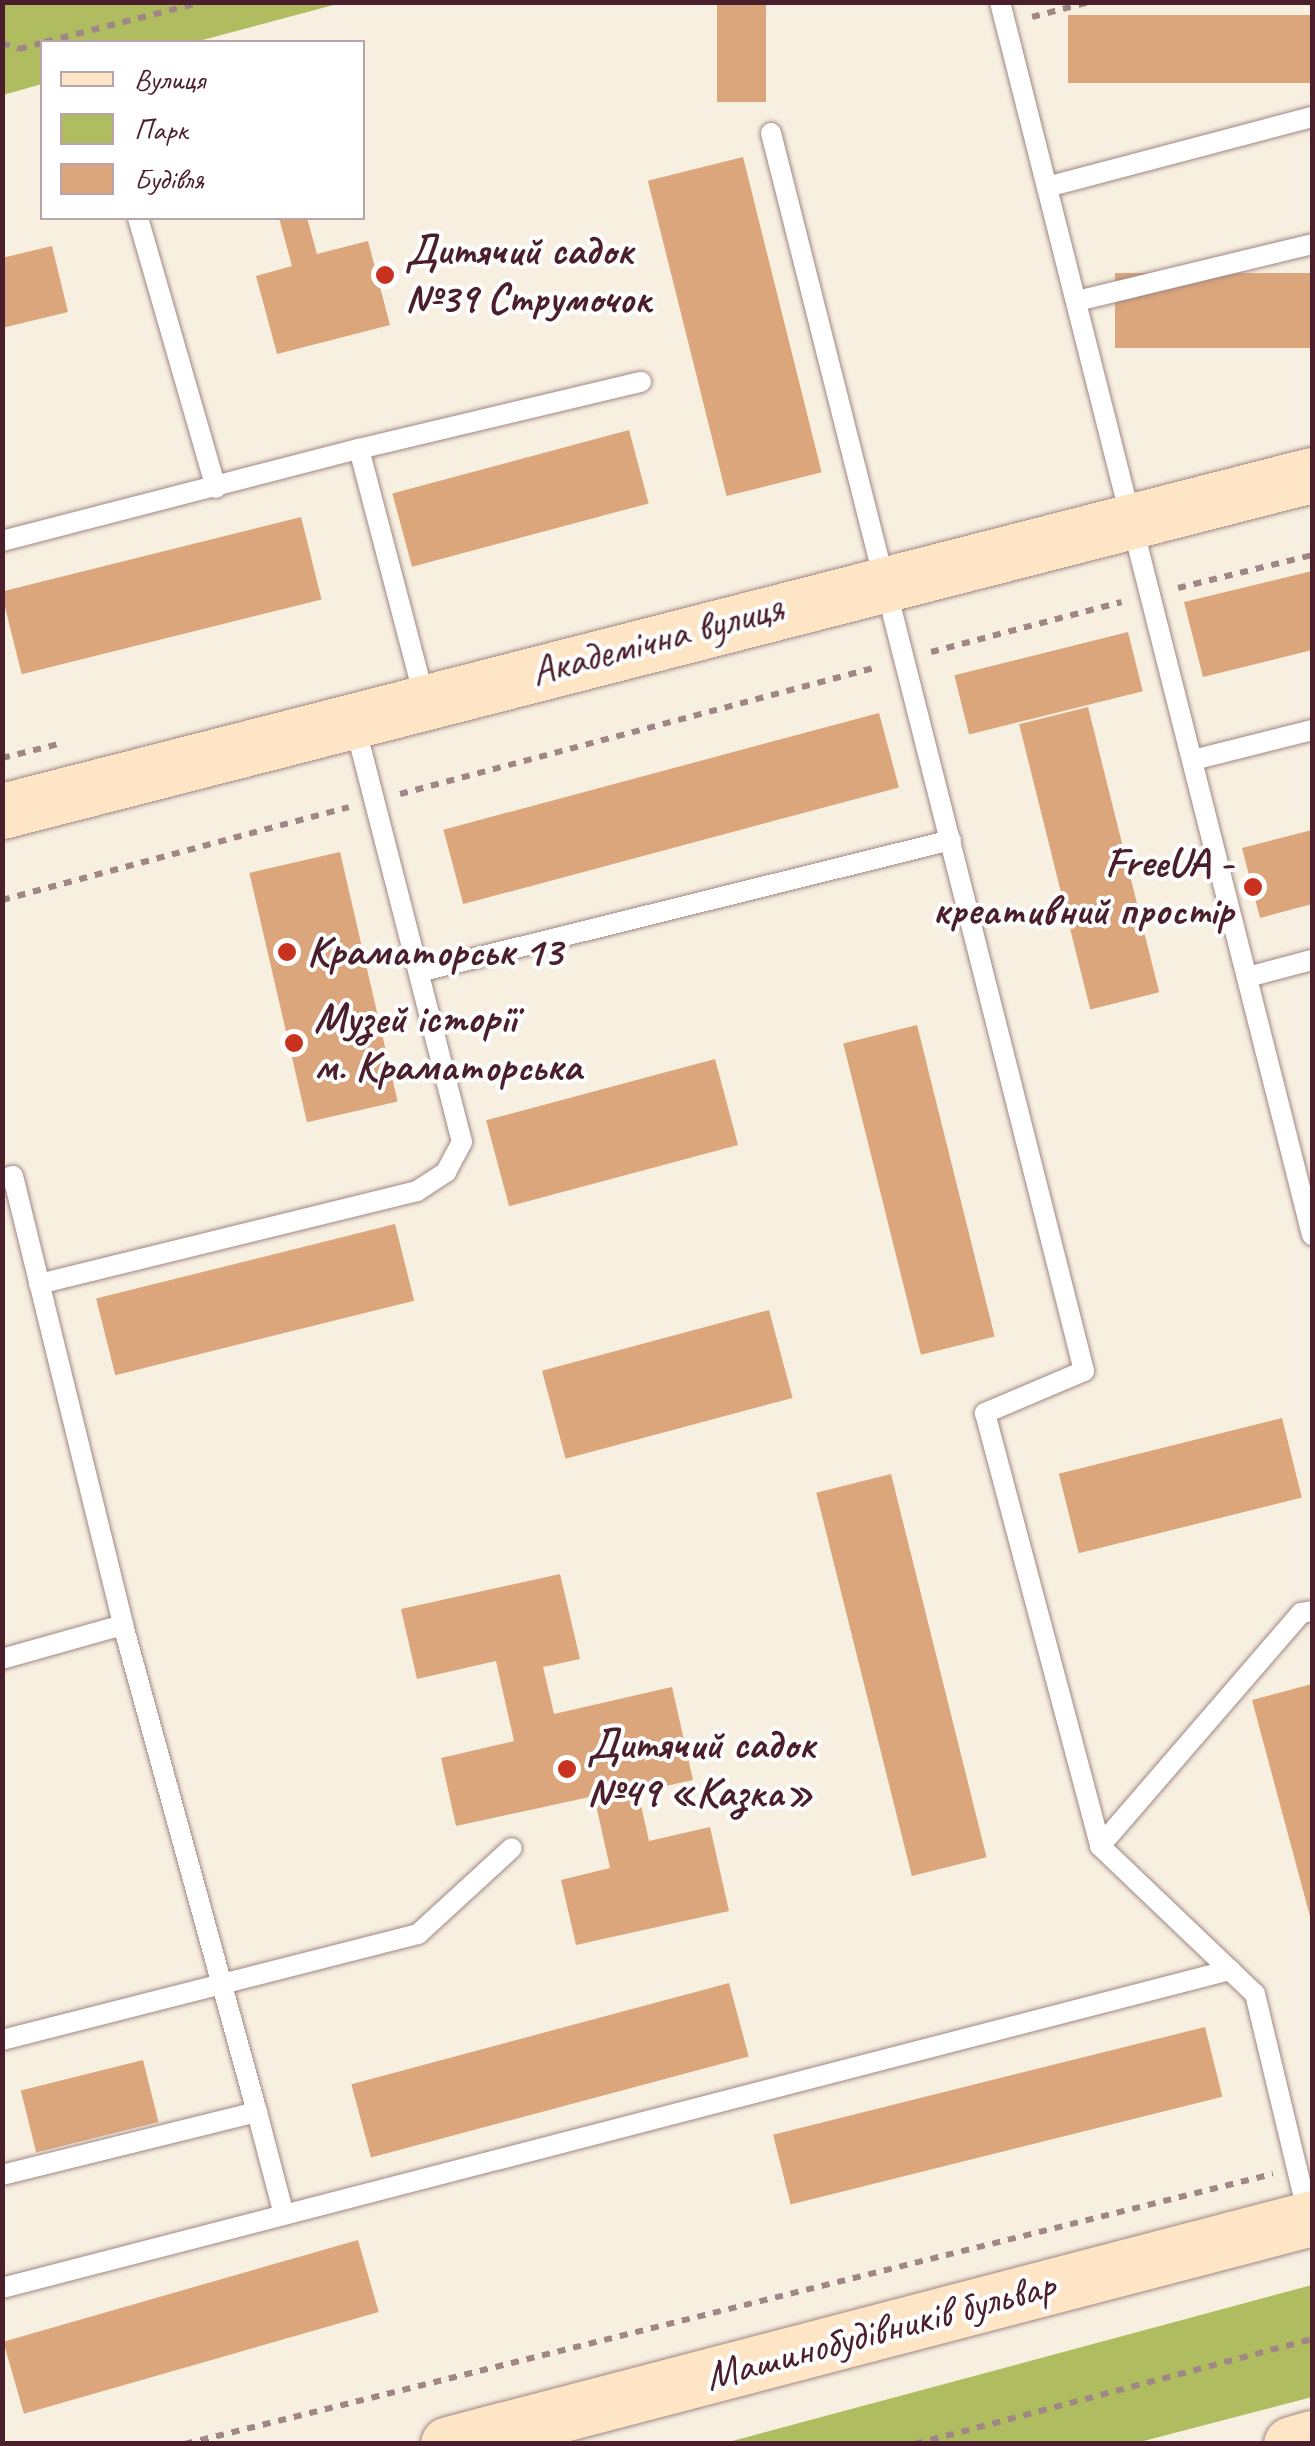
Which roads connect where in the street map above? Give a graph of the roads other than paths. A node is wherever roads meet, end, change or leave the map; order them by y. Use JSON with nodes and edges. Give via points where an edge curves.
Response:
{"nodes":[{"id":1,"x":1000,"y":2,"type":"edge"},
{"id":2,"x":1312,"y":117,"type":"edge"},
{"id":3,"x":771,"y":134,"type":"dead end"},
{"id":4,"x":1046,"y":187,"type":"junction"},
{"id":5,"x":139,"y":220,"type":"edge"},
{"id":6,"x":1312,"y":244,"type":"edge"},
{"id":7,"x":1078,"y":302,"type":"junction"},
{"id":8,"x":641,"y":382,"type":"dead end"},
{"id":9,"x":359,"y":449,"type":"junction"},
{"id":10,"x":1312,"y":475,"type":"edge"},
{"id":11,"x":216,"y":488,"type":"junction"},
{"id":12,"x":1131,"y":522,"type":"junction"},
{"id":13,"x":2,"y":541,"type":"edge"},
{"id":14,"x":886,"y":581,"type":"junction"},
{"id":15,"x":426,"y":700,"type":"junction"},
{"id":16,"x":354,"y":719,"type":"junction"},
{"id":17,"x":1312,"y":730,"type":"edge"},
{"id":18,"x":1192,"y":760,"type":"junction"},
{"id":19,"x":2,"y":810,"type":"edge"},
{"id":20,"x":951,"y":840,"type":"junction"},
{"id":21,"x":1312,"y":960,"type":"edge"},
{"id":22,"x":419,"y":972,"type":"junction"},
{"id":23,"x":1248,"y":977,"type":"junction"},
{"id":24,"x":2,"y":1179,"type":"edge"},
{"id":25,"x":1312,"y":1234,"type":"edge"},
{"id":26,"x":39,"y":1284,"type":"junction"},
{"id":27,"x":1312,"y":1611,"type":"edge"},
{"id":28,"x":123,"y":1625,"type":"junction"},
{"id":29,"x":2,"y":1659,"type":"edge"},
{"id":30,"x":1100,"y":1846,"type":"junction"},
{"id":31,"x":512,"y":1848,"type":"dead end"},
{"id":32,"x":1230,"y":1970,"type":"junction"},
{"id":33,"x":227,"y":1983,"type":"junction"},
{"id":34,"x":2,"y":2040,"type":"edge"},
{"id":35,"x":258,"y":2112,"type":"junction"},
{"id":36,"x":2,"y":2175,"type":"edge"},
{"id":37,"x":1306,"y":2202,"type":"edge"},
{"id":38,"x":284,"y":2215,"type":"junction"},
{"id":39,"x":2,"y":2288,"type":"edge"},
{"id":40,"x":1312,"y":2438,"type":"edge"},
{"id":41,"x":448,"y":2444,"type":"edge"},
{"id":42,"x":1290,"y":2444,"type":"edge"}],
"edges":[{"from":1,"to":4,"type":"lane"},
{"from":2,"to":4,"type":"lane"},
{"from":3,"to":14,"type":"lane"},
{"from":4,"to":7,"type":"lane"},
{"from":5,"to":11,"type":"lane"},
{"from":6,"to":7,"type":"lane"},
{"from":7,"to":12,"type":"lane"},
{"from":8,"to":9,"type":"lane"},
{"from":9,"to":11,"type":"lane"},
{"from":9,"to":15,"type":"lane"},
{"from":10,"to":12,"type":"street","name":"Академічна вулиця"},
{"from":11,"to":13,"type":"lane"},
{"from":12,"to":14,"type":"street","name":"Академічна вулиця"},
{"from":12,"to":18,"type":"lane"},
{"from":14,"to":15,"type":"street","name":"Академічна вулиця"},
{"from":14,"to":20,"type":"lane"},
{"from":15,"to":16,"type":"street","name":"Академічна вулиця"},
{"from":16,"to":19,"type":"street","name":"Академічна вулиця"},
{"from":16,"to":22,"type":"lane"},
{"from":17,"to":18,"type":"lane"},
{"from":18,"to":23,"type":"lane"},
{"from":20,"to":22,"type":"lane"},
{"from":20,"to":30,"type":"lane","via":[[1084,1371],[985,1413]]},
{"from":21,"to":23,"type":"lane"},
{"from":22,"to":26,"type":"lane","via":[[462,1142],[446,1172],[417,1191]]},
{"from":23,"to":25,"type":"lane"},
{"from":24,"to":26,"type":"lane","via":[[13,1176]]},
{"from":26,"to":28,"type":"lane"},
{"from":27,"to":30,"type":"lane","via":[[1302,1613]]},
{"from":28,"to":29,"type":"lane"},
{"from":28,"to":33,"type":"lane"},
{"from":30,"to":32,"type":"lane"},
{"from":31,"to":33,"type":"lane","via":[[418,1934]]},
{"from":32,"to":37,"type":"lane","via":[[1255,1994]]},
{"from":32,"to":38,"type":"lane"},
{"from":33,"to":34,"type":"lane"},
{"from":33,"to":35,"type":"lane"},
{"from":35,"to":36,"type":"lane"},
{"from":35,"to":38,"type":"lane"},
{"from":37,"to":41,"type":"street","name":"Машинобудівників бульвар"},
{"from":38,"to":39,"type":"lane"},
{"from":40,"to":42,"type":"street"}]}
